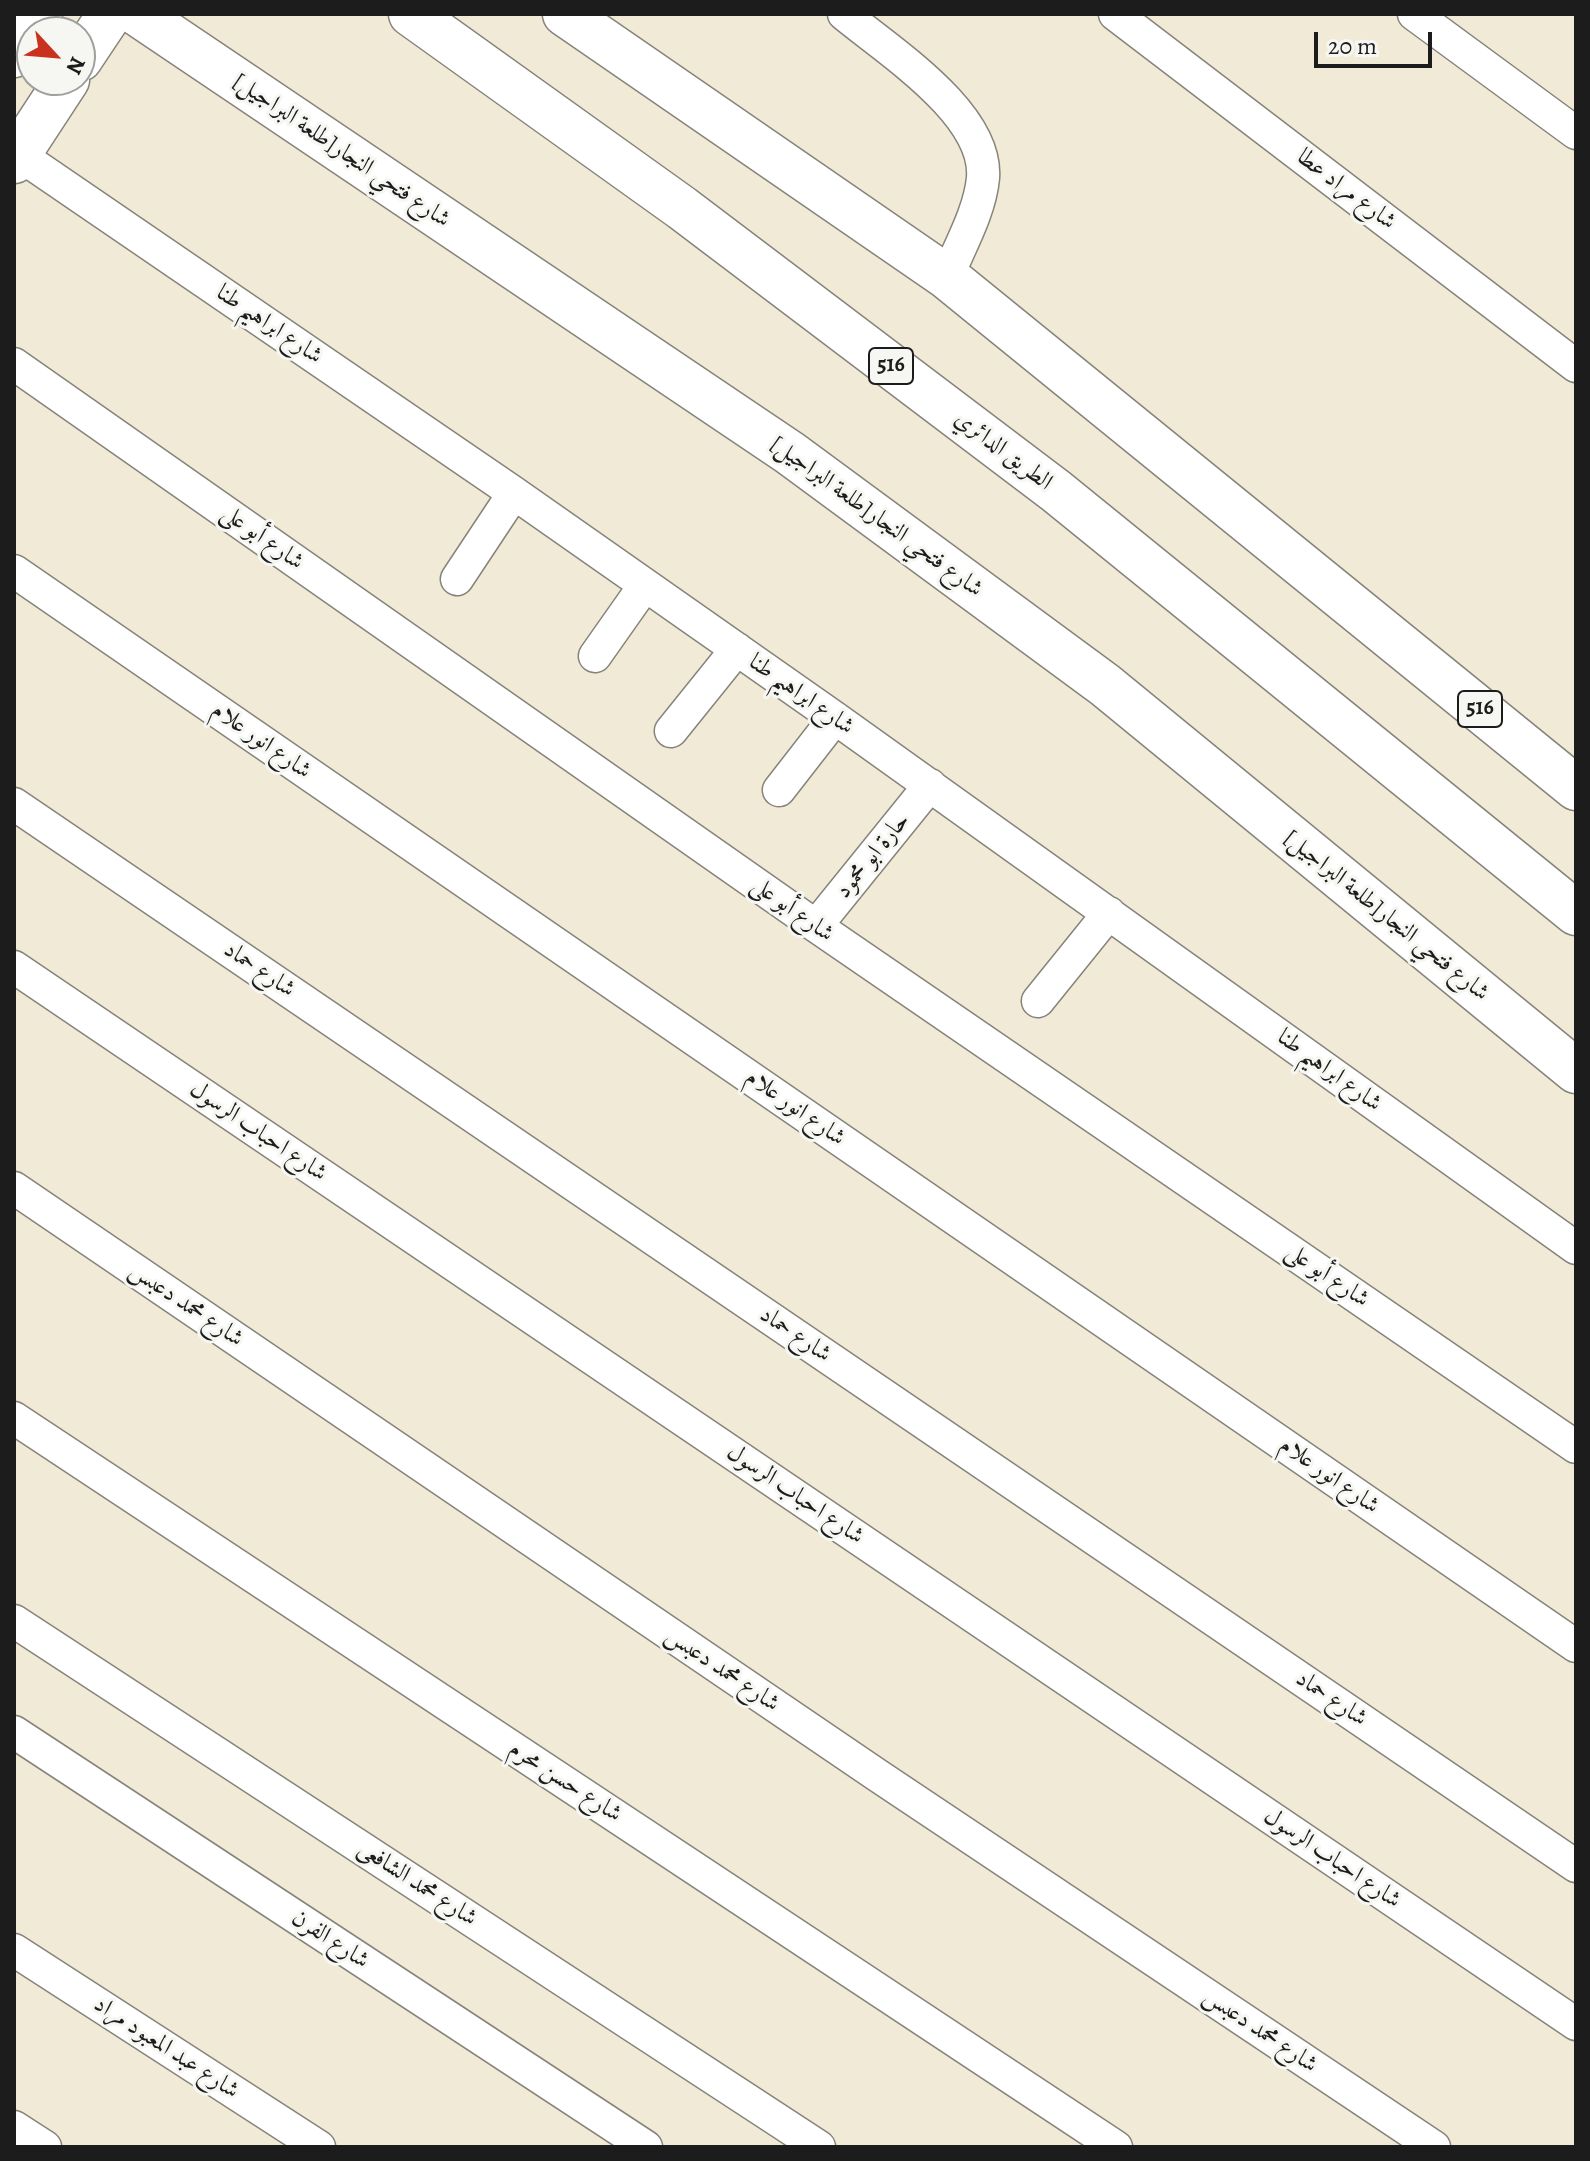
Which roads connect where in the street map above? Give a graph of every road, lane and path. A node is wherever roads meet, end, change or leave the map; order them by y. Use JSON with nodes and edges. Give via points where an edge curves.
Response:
{"nodes":[{"id":1,"x":40,"y":14,"type":"edge"},
{"id":2,"x":110,"y":14,"type":"edge"},
{"id":3,"x":138,"y":14,"type":"edge"},
{"id":4,"x":411,"y":14,"type":"edge"},
{"id":5,"x":565,"y":14,"type":"edge"},
{"id":6,"x":844,"y":14,"type":"edge"},
{"id":7,"x":1115,"y":14,"type":"edge"},
{"id":8,"x":1414,"y":14,"type":"edge"},
{"id":9,"x":96,"y":35,"type":"edge"},
{"id":10,"x":14,"y":55,"type":"edge"},
{"id":11,"x":56,"y":96,"type":"edge"},
{"id":12,"x":1576,"y":133,"type":"edge"},
{"id":13,"x":16,"y":157,"type":"edge"},
{"id":14,"x":947,"y":277,"type":"junction"},
{"id":15,"x":14,"y":364,"type":"edge"},
{"id":16,"x":1576,"y":366,"type":"edge"},
{"id":17,"x":514,"y":493,"type":"junction"},
{"id":18,"x":14,"y":571,"type":"edge"},
{"id":19,"x":457,"y":579,"type":"dead end"},
{"id":20,"x":645,"y":585,"type":"junction"},
{"id":21,"x":737,"y":649,"type":"junction"},
{"id":22,"x":595,"y":656,"type":"dead end"},
{"id":23,"x":835,"y":718,"type":"junction"},
{"id":24,"x":671,"y":731,"type":"dead end"},
{"id":25,"x":1563,"y":778,"type":"edge"},
{"id":26,"x":930,"y":785,"type":"junction"},
{"id":27,"x":779,"y":790,"type":"dead end"},
{"id":28,"x":14,"y":804,"type":"edge"},
{"id":29,"x":1109,"y":913,"type":"junction"},
{"id":30,"x":1576,"y":913,"type":"edge"},
{"id":31,"x":816,"y":926,"type":"junction"},
{"id":32,"x":14,"y":967,"type":"edge"},
{"id":33,"x":1038,"y":1001,"type":"dead end"},
{"id":34,"x":1576,"y":1071,"type":"edge"},
{"id":35,"x":14,"y":1188,"type":"edge"},
{"id":36,"x":1576,"y":1248,"type":"edge"},
{"id":37,"x":14,"y":1418,"type":"edge"},
{"id":38,"x":1576,"y":1447,"type":"edge"},
{"id":39,"x":14,"y":1621,"type":"edge"},
{"id":40,"x":1576,"y":1646,"type":"edge"},
{"id":41,"x":14,"y":1732,"type":"edge"},
{"id":42,"x":1576,"y":1866,"type":"edge"},
{"id":43,"x":14,"y":1950,"type":"edge"},
{"id":44,"x":1576,"y":2024,"type":"edge"},
{"id":45,"x":14,"y":2127,"type":"edge"},
{"id":46,"x":45,"y":2147,"type":"edge"},
{"id":47,"x":319,"y":2147,"type":"edge"},
{"id":48,"x":646,"y":2147,"type":"edge"},
{"id":49,"x":819,"y":2147,"type":"edge"},
{"id":50,"x":1116,"y":2147,"type":"edge"},
{"id":51,"x":1434,"y":2147,"type":"edge"}],
"edges":[{"from":1,"to":10,"type":"main road"},
{"from":2,"to":9,"type":"main road"},
{"from":3,"to":34,"type":"main road","name":"شارع فتحي النجار[طلعة البراجيل]","via":[[802,462],[1105,685]]},
{"from":4,"to":30,"type":"main road","name":"الطريق الدائري","number":"516","via":[[682,208],[1044,482]]},
{"from":5,"to":14,"type":"main road","number":"516"},
{"from":6,"to":14,"type":"street","via":[[952,105],[977,138],[983,180]]},
{"from":7,"to":16,"type":"street","name":"شارع مراد عطا"},
{"from":8,"to":12,"type":"street"},
{"from":11,"to":13,"type":"main road"},
{"from":13,"to":17,"type":"street","name":"شارع ابراهيم طنا"},
{"from":14,"to":25,"type":"main road","number":"516"},
{"from":15,"to":31,"type":"street","name":"شارع أبو على"},
{"from":17,"to":19,"type":"street"},
{"from":17,"to":20,"type":"street","name":"شارع ابراهيم طنا"},
{"from":18,"to":40,"type":"street","name":"شارع انور علام"},
{"from":20,"to":21,"type":"street","name":"شارع ابراهيم طنا"},
{"from":20,"to":22,"type":"street"},
{"from":21,"to":23,"type":"street","name":"شارع ابراهيم طنا"},
{"from":21,"to":24,"type":"street"},
{"from":23,"to":26,"type":"street","name":"شارع ابراهيم طنا"},
{"from":23,"to":27,"type":"street"},
{"from":26,"to":29,"type":"street","name":"شارع ابراهيم طنا"},
{"from":26,"to":31,"type":"street","name":"حارة ابو محمود"},
{"from":28,"to":42,"type":"street","name":"شارع حماد"},
{"from":29,"to":33,"type":"street"},
{"from":29,"to":36,"type":"street","name":"شارع ابراهيم طنا"},
{"from":31,"to":38,"type":"street","name":"شارع أبو على"},
{"from":32,"to":44,"type":"street","name":"شارع احباب الرسول"},
{"from":35,"to":51,"type":"street","name":"شارع محمد دعبس"},
{"from":37,"to":50,"type":"street","name":"شارع حسن محرم"},
{"from":39,"to":49,"type":"street","name":"شارع محمد الشافعى"},
{"from":41,"to":48,"type":"street","name":"شارع الفرن"},
{"from":43,"to":47,"type":"street","name":"شارع عبد المعبود مراد"},
{"from":45,"to":46,"type":"street"}]}
